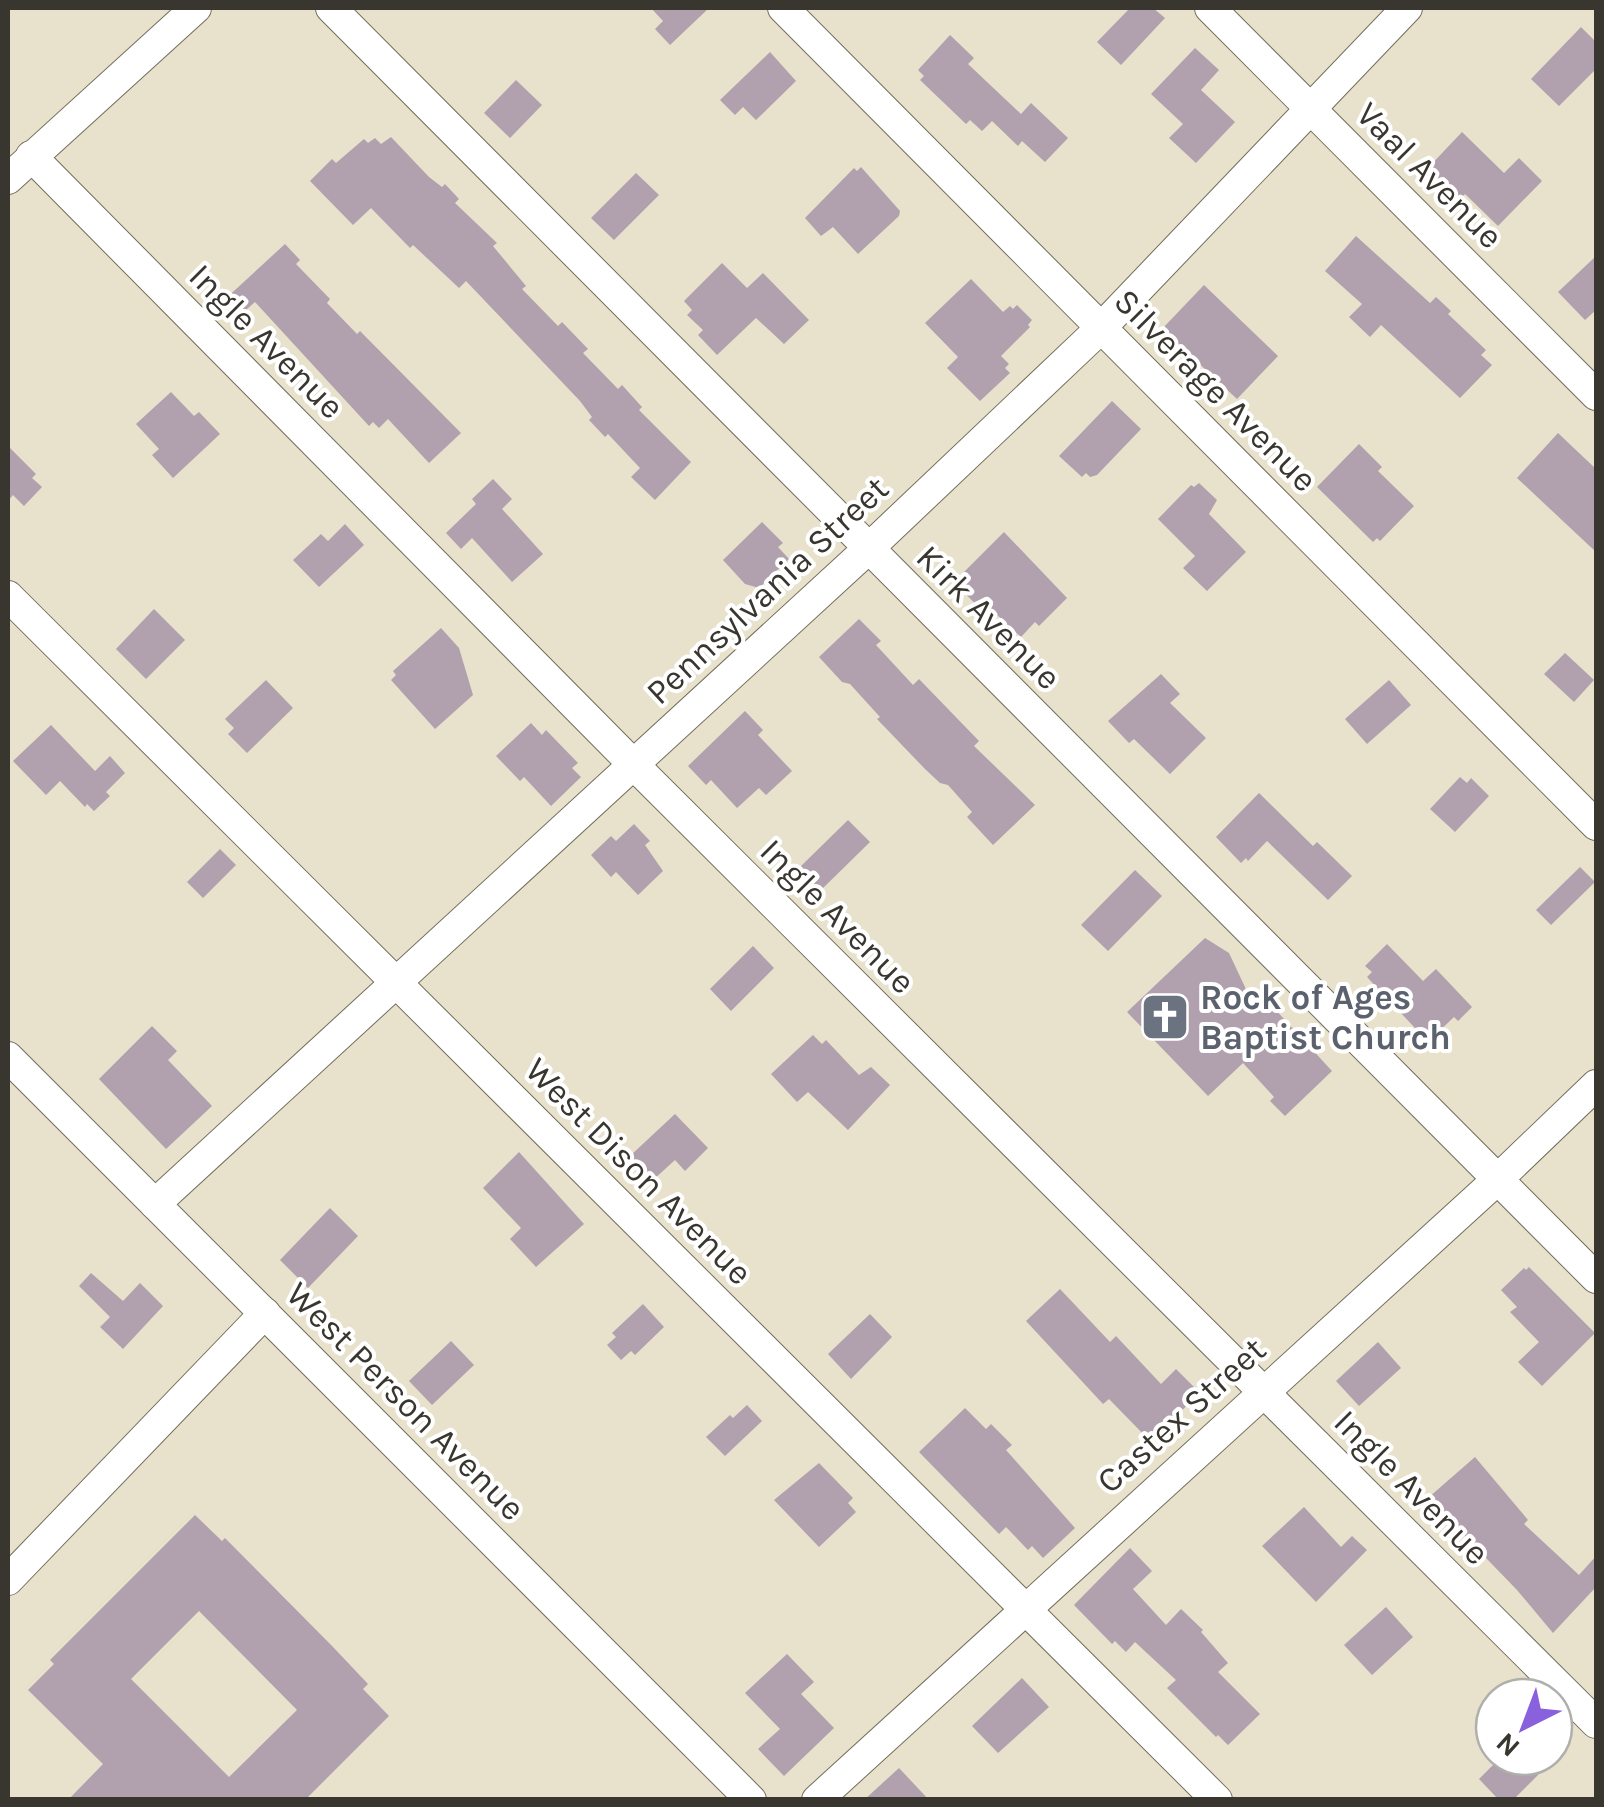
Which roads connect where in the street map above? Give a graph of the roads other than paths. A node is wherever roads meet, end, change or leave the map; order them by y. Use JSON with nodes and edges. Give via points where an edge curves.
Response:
{"nodes":[{"id":1,"x":196,"y":8,"type":"edge"},
{"id":2,"x":331,"y":8,"type":"edge"},
{"id":3,"x":783,"y":8,"type":"edge"},
{"id":4,"x":1210,"y":8,"type":"edge"},
{"id":5,"x":1407,"y":8,"type":"edge"},
{"id":6,"x":1311,"y":109,"type":"junction"},
{"id":7,"x":31,"y":156,"type":"junction"},
{"id":8,"x":8,"y":179,"type":"edge"},
{"id":9,"x":1102,"y":328,"type":"junction"},
{"id":10,"x":1596,"y":395,"type":"edge"},
{"id":11,"x":868,"y":549,"type":"junction"},
{"id":12,"x":8,"y":596,"type":"edge"},
{"id":13,"x":634,"y":765,"type":"junction"},
{"id":14,"x":1596,"y":825,"type":"edge"},
{"id":15,"x":396,"y":982,"type":"junction"},
{"id":16,"x":8,"y":1057,"type":"edge"},
{"id":17,"x":1596,"y":1086,"type":"edge"},
{"id":18,"x":1498,"y":1179,"type":"junction"},
{"id":19,"x":155,"y":1204,"type":"junction"},
{"id":20,"x":1596,"y":1278,"type":"edge"},
{"id":21,"x":265,"y":1312,"type":"junction"},
{"id":22,"x":1262,"y":1392,"type":"junction"},
{"id":23,"x":8,"y":1580,"type":"edge"},
{"id":24,"x":1024,"y":1608,"type":"junction"},
{"id":25,"x":1596,"y":1723,"type":"edge"},
{"id":26,"x":751,"y":1800,"type":"edge"},
{"id":27,"x":817,"y":1800,"type":"edge"},
{"id":28,"x":1217,"y":1800,"type":"edge"}],
"edges":[{"from":1,"to":7,"type":"street"},
{"from":2,"to":11,"type":"street","name":"Kirk Avenue"},
{"from":3,"to":9,"type":"street","name":"Silverage Avenue"},
{"from":4,"to":6,"type":"street","name":"Vaal Avenue"},
{"from":5,"to":6,"type":"street","name":"Pennsylvania Street"},
{"from":6,"to":9,"type":"street","name":"Pennsylvania Street"},
{"from":6,"to":10,"type":"street","name":"Vaal Avenue"},
{"from":7,"to":8,"type":"street"},
{"from":7,"to":13,"type":"street","name":"Ingle Avenue"},
{"from":9,"to":11,"type":"street","name":"Pennsylvania Street"},
{"from":9,"to":14,"type":"street","name":"Silverage Avenue"},
{"from":11,"to":13,"type":"street","name":"Pennsylvania Street"},
{"from":11,"to":18,"type":"street","name":"Kirk Avenue"},
{"from":12,"to":15,"type":"street","name":"West Dison Avenue"},
{"from":13,"to":15,"type":"street","name":"Pennsylvania Street"},
{"from":13,"to":22,"type":"street","name":"Ingle Avenue"},
{"from":15,"to":19,"type":"street","name":"Pennsylvania Street"},
{"from":15,"to":24,"type":"street","name":"West Dison Avenue"},
{"from":16,"to":19,"type":"street","name":"West Person Avenue"},
{"from":17,"to":18,"type":"street","name":"Castex Street"},
{"from":18,"to":20,"type":"street","name":"Kirk Avenue"},
{"from":18,"to":22,"type":"street","name":"Castex Street"},
{"from":19,"to":21,"type":"street","name":"West Person Avenue"},
{"from":21,"to":23,"type":"street"},
{"from":21,"to":26,"type":"street","name":"West Person Avenue"},
{"from":22,"to":24,"type":"street","name":"Castex Street"},
{"from":22,"to":25,"type":"street","name":"Ingle Avenue"},
{"from":24,"to":27,"type":"street","name":"Castex Street"},
{"from":24,"to":28,"type":"street","name":"West Dison Avenue"}]}
